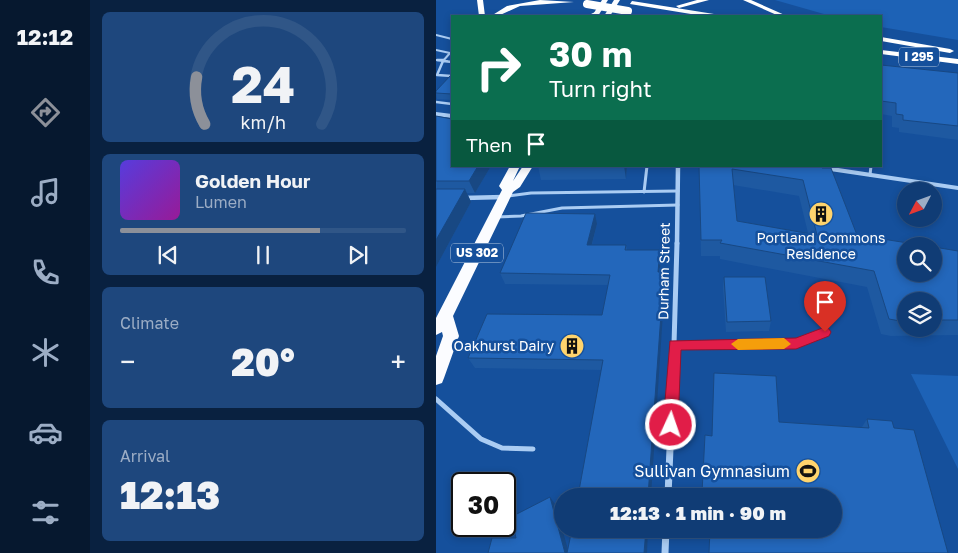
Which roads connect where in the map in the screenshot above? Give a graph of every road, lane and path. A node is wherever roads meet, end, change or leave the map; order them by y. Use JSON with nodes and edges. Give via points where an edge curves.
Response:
{"nodes":[{"id":1,"x":480,"y":0,"type":"edge"},
{"id":2,"x":561,"y":0,"type":"edge"},
{"id":3,"x":605,"y":0,"type":"edge"},
{"id":4,"x":612,"y":0,"type":"edge"},
{"id":5,"x":617,"y":0,"type":"edge"},
{"id":6,"x":706,"y":0,"type":"edge"},
{"id":7,"x":746,"y":0,"type":"edge"},
{"id":8,"x":572,"y":2,"type":"junction"},
{"id":9,"x":632,"y":3,"type":"junction"},
{"id":10,"x":636,"y":12,"type":"dead end"},
{"id":11,"x":596,"y":14,"type":"edge"},
{"id":12,"x":482,"y":15,"type":"edge"},
{"id":13,"x":495,"y":15,"type":"edge"},
{"id":14,"x":608,"y":15,"type":"edge"},
{"id":15,"x":708,"y":15,"type":"edge"},
{"id":16,"x":782,"y":15,"type":"edge"},
{"id":17,"x":436,"y":31,"type":"edge"},
{"id":18,"x":437,"y":35,"type":"edge"},
{"id":19,"x":451,"y":39,"type":"edge"},
{"id":20,"x":882,"y":40,"type":"edge"},
{"id":21,"x":436,"y":50,"type":"edge"},
{"id":22,"x":882,"y":52,"type":"edge"},
{"id":23,"x":954,"y":52,"type":"edge"},
{"id":24,"x":882,"y":57,"type":"edge"},
{"id":25,"x":436,"y":60,"type":"edge"},
{"id":26,"x":443,"y":61,"type":"junction"},
{"id":27,"x":451,"y":62,"type":"edge"},
{"id":28,"x":958,"y":64,"type":"edge"},
{"id":29,"x":437,"y":76,"type":"edge"},
{"id":30,"x":451,"y":76,"type":"edge"},
{"id":31,"x":436,"y":102,"type":"edge"},
{"id":32,"x":451,"y":104,"type":"edge"},
{"id":33,"x":436,"y":114,"type":"edge"},
{"id":34,"x":451,"y":115,"type":"edge"},
{"id":35,"x":515,"y":167,"type":"edge"},
{"id":36,"x":527,"y":167,"type":"edge"},
{"id":37,"x":647,"y":167,"type":"edge"},
{"id":38,"x":678,"y":167,"type":"edge"},
{"id":39,"x":817,"y":167,"type":"edge"},
{"id":40,"x":872,"y":167,"type":"edge"},
{"id":41,"x":870,"y":175,"type":"junction"},
{"id":42,"x":958,"y":188,"type":"edge"},
{"id":43,"x":678,"y":191,"type":"junction"},
{"id":44,"x":644,"y":192,"type":"junction"},
{"id":45,"x":506,"y":194,"type":"junction"},
{"id":46,"x":453,"y":198,"type":"edge"},
{"id":47,"x":678,"y":205,"type":"junction"},
{"id":48,"x":494,"y":217,"type":"junction"},
{"id":49,"x":441,"y":316,"type":"edge"},
{"id":50,"x":436,"y":329,"type":"edge"},
{"id":51,"x":825,"y":332,"type":"dead end"},
{"id":52,"x":674,"y":345,"type":"junction"},
{"id":53,"x":436,"y":378,"type":"edge"},
{"id":54,"x":436,"y":399,"type":"edge"},
{"id":55,"x":533,"y":449,"type":"dead end"},
{"id":56,"x":668,"y":488,"type":"edge"},
{"id":57,"x":666,"y":538,"type":"edge"},
{"id":58,"x":665,"y":553,"type":"edge"}],
"edges":[{"from":1,"to":12,"type":"highway"},
{"from":2,"to":8,"type":"highway"},
{"from":3,"to":11,"type":"highway"},
{"from":4,"to":9,"type":"highway"},
{"from":5,"to":14,"type":"highway"},
{"from":6,"to":9,"type":"highway","via":[[683,6]]},
{"from":7,"to":16,"type":"highway"},
{"from":8,"to":10,"type":"highway","bridge":true},
{"from":8,"to":13,"type":"highway","via":[[522,4],[505,8]]},
{"from":9,"to":15,"type":"highway"},
{"from":17,"to":18,"type":"lane"},
{"from":18,"to":19,"type":"lane"},
{"from":20,"to":23,"type":"highway","number":"I 295"},
{"from":21,"to":26,"type":"lane","via":[[450,53]]},
{"from":22,"to":28,"type":"highway","number":"I 295"},
{"from":24,"to":28,"type":"highway"},
{"from":25,"to":26,"type":"lane"},
{"from":26,"to":27,"type":"lane"},
{"from":26,"to":29,"type":"lane"},
{"from":29,"to":30,"type":"lane"},
{"from":31,"to":32,"type":"lane"},
{"from":33,"to":34,"type":"street"},
{"from":35,"to":45,"type":"highway","number":"US 302"},
{"from":36,"to":45,"type":"highway","number":"US 302"},
{"from":37,"to":44,"type":"lane"},
{"from":38,"to":43,"type":"street","name":"Durham Street"},
{"from":39,"to":41,"type":"street"},
{"from":40,"to":41,"type":"lane"},
{"from":41,"to":42,"type":"street"},
{"from":43,"to":44,"type":"lane"},
{"from":43,"to":47,"type":"street","name":"Durham Street"},
{"from":44,"to":45,"type":"lane"},
{"from":45,"to":46,"type":"street"},
{"from":45,"to":48,"type":"highway","number":"US 302"},
{"from":47,"to":48,"type":"lane","via":[[562,208],[521,216]]},
{"from":47,"to":52,"type":"street","name":"Durham Street"},
{"from":48,"to":49,"type":"highway","number":"US 302"},
{"from":49,"to":50,"type":"highway","number":"US 302"},
{"from":49,"to":53,"type":"highway","via":[[451,336]]},
{"from":51,"to":52,"type":"lane","via":[[796,343]]},
{"from":52,"to":56,"type":"street","name":"Durham Street"},
{"from":54,"to":55,"type":"lane","via":[[481,439],[502,448]]},
{"from":57,"to":58,"type":"street"}]}
